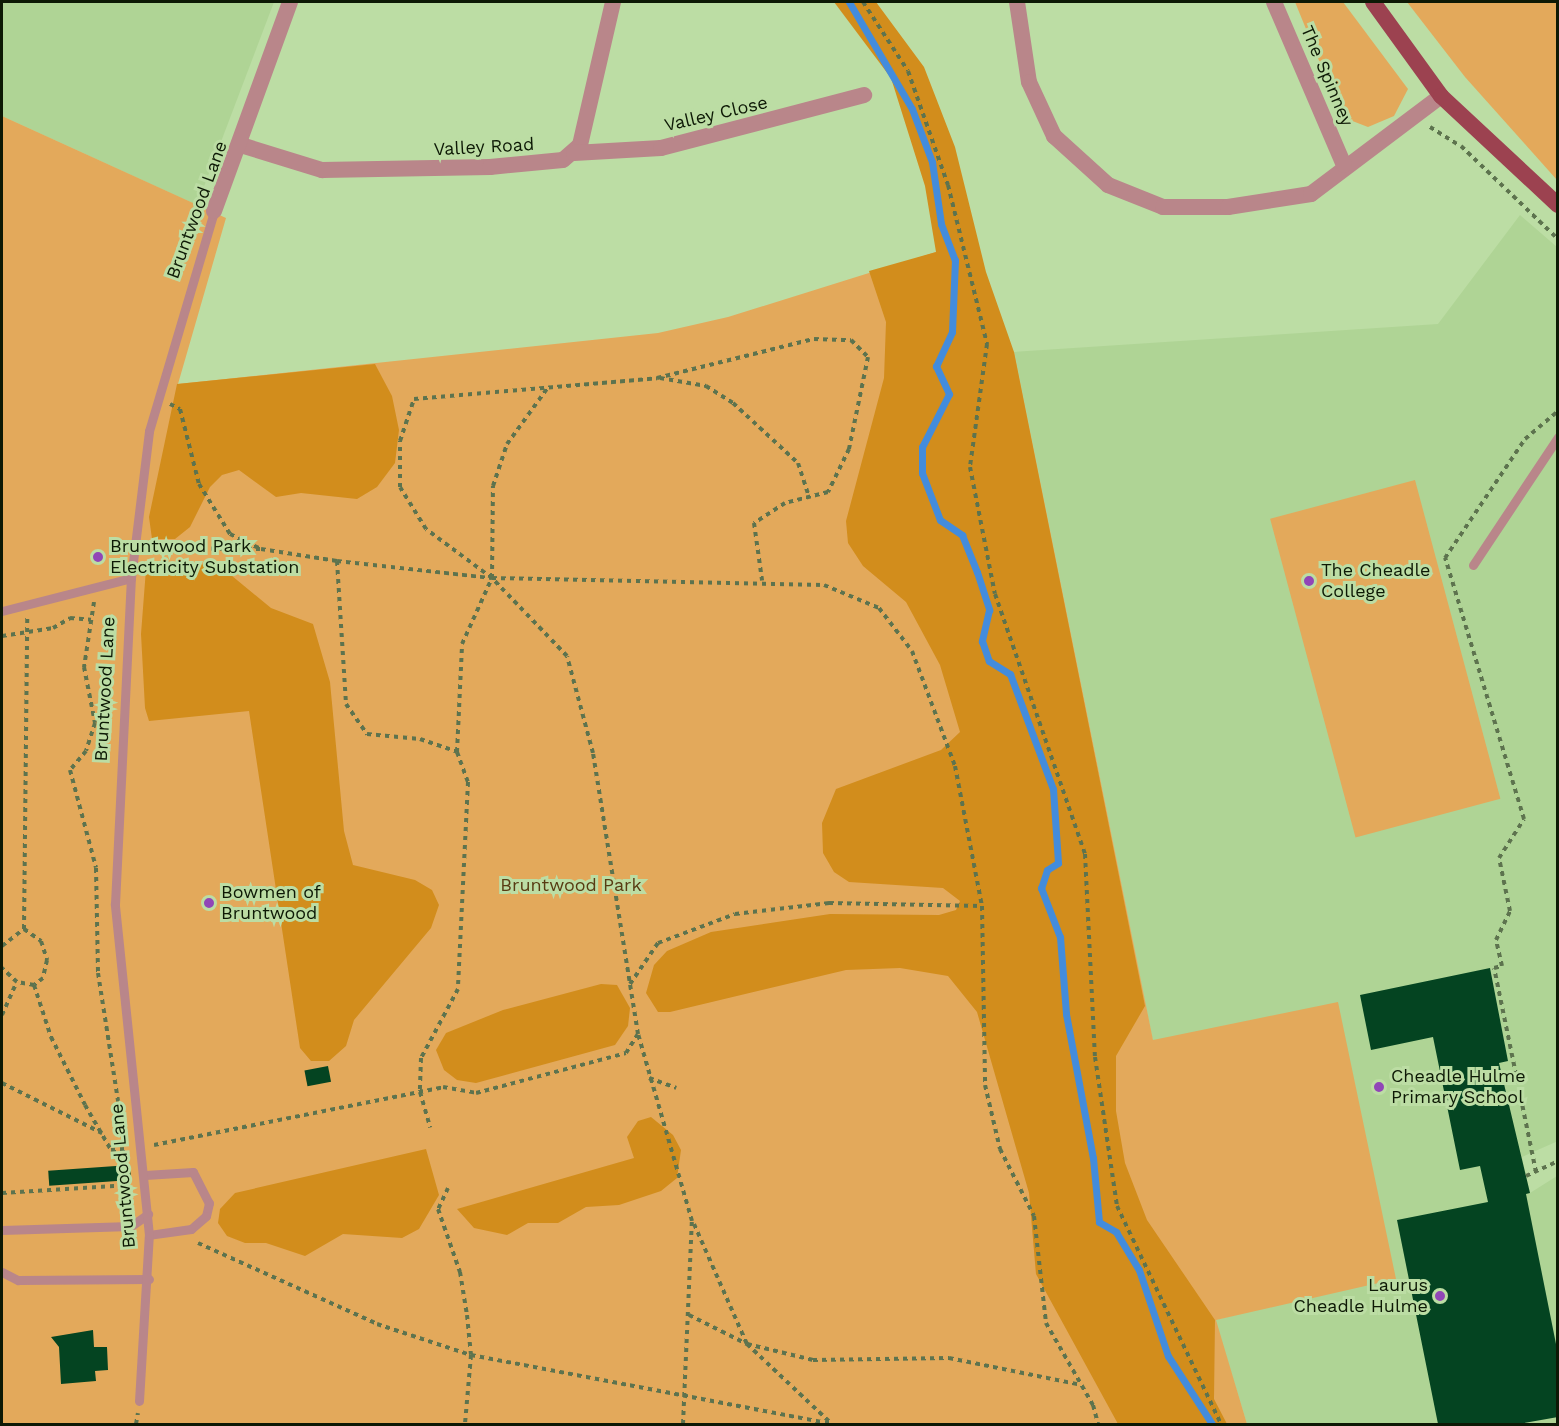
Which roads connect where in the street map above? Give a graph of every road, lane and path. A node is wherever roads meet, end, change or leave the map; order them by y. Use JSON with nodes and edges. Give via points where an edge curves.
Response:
{"nodes":[{"id":1,"x":290,"y":2,"type":"edge"},
{"id":2,"x":613,"y":2,"type":"edge"},
{"id":3,"x":863,"y":2,"type":"edge"},
{"id":4,"x":1017,"y":2,"type":"edge"},
{"id":5,"x":1274,"y":2,"type":"edge"},
{"id":6,"x":1373,"y":2,"type":"edge"},
{"id":7,"x":864,"y":95,"type":"dead end"},
{"id":8,"x":1441,"y":96,"type":"junction"},
{"id":9,"x":1418,"y":113,"type":"junction"},
{"id":10,"x":241,"y":145,"type":"junction"},
{"id":11,"x":574,"y":153,"type":"junction"},
{"id":12,"x":1344,"y":165,"type":"junction"},
{"id":13,"x":1557,"y":205,"type":"edge"},
{"id":14,"x":214,"y":211,"type":"joint"},
{"id":15,"x":1557,"y":239,"type":"edge"},
{"id":16,"x":657,"y":378,"type":"junction"},
{"id":17,"x":549,"y":386,"type":"junction"},
{"id":18,"x":157,"y":398,"type":"junction"},
{"id":19,"x":1557,"y":411,"type":"edge"},
{"id":20,"x":1557,"y":437,"type":"edge"},
{"id":21,"x":809,"y":497,"type":"junction"},
{"id":22,"x":134,"y":547,"type":"junction"},
{"id":23,"x":261,"y":549,"type":"junction"},
{"id":24,"x":337,"y":561,"type":"junction"},
{"id":25,"x":1473,"y":565,"type":"dead end"},
{"id":26,"x":131,"y":578,"type":"junction"},
{"id":27,"x":492,"y":578,"type":"junction"},
{"id":28,"x":762,"y":580,"type":"junction"},
{"id":29,"x":96,"y":587,"type":"junction"},
{"id":30,"x":27,"y":603,"type":"junction"},
{"id":31,"x":2,"y":611,"type":"edge"},
{"id":32,"x":91,"y":620,"type":"junction"},
{"id":33,"x":27,"y":633,"type":"junction"},
{"id":34,"x":2,"y":636,"type":"edge"},
{"id":35,"x":458,"y":752,"type":"junction"},
{"id":36,"x":982,"y":906,"type":"junction"},
{"id":37,"x":24,"y":929,"type":"junction"},
{"id":38,"x":2,"y":946,"type":"edge"},
{"id":39,"x":2,"y":968,"type":"edge"},
{"id":40,"x":17,"y":982,"type":"junction"},
{"id":41,"x":34,"y":985,"type":"junction"},
{"id":42,"x":630,"y":986,"type":"junction"},
{"id":43,"x":2,"y":1015,"type":"edge"},
{"id":44,"x":638,"y":1034,"type":"junction"},
{"id":45,"x":649,"y":1078,"type":"junction"},
{"id":46,"x":2,"y":1083,"type":"edge"},
{"id":47,"x":676,"y":1088,"type":"dead end"},
{"id":48,"x":420,"y":1092,"type":"junction"},
{"id":49,"x":120,"y":1114,"type":"dead end"},
{"id":50,"x":429,"y":1128,"type":"dead end"},
{"id":51,"x":103,"y":1134,"type":"junction"},
{"id":52,"x":123,"y":1137,"type":"dead end"},
{"id":53,"x":142,"y":1147,"type":"junction"},
{"id":54,"x":125,"y":1149,"type":"junction"},
{"id":55,"x":1557,"y":1161,"type":"edge"},
{"id":56,"x":1536,"y":1172,"type":"junction"},
{"id":57,"x":1526,"y":1176,"type":"dead end"},
{"id":58,"x":145,"y":1179,"type":"junction"},
{"id":59,"x":448,"y":1188,"type":"dead end"},
{"id":60,"x":2,"y":1193,"type":"edge"},
{"id":61,"x":148,"y":1214,"type":"junction"},
{"id":62,"x":692,"y":1221,"type":"junction"},
{"id":63,"x":2,"y":1230,"type":"edge"},
{"id":64,"x":179,"y":1234,"type":"junction"},
{"id":65,"x":149,"y":1235,"type":"junction"},
{"id":66,"x":2,"y":1272,"type":"edge"},
{"id":67,"x":149,"y":1279,"type":"junction"},
{"id":68,"x":689,"y":1315,"type":"junction"},
{"id":69,"x":747,"y":1344,"type":"junction"},
{"id":70,"x":471,"y":1355,"type":"junction"},
{"id":71,"x":1077,"y":1384,"type":"junction"},
{"id":72,"x":685,"y":1399,"type":"junction"},
{"id":73,"x":140,"y":1401,"type":"dead end"},
{"id":74,"x":833,"y":1424,"type":"edge"},
{"id":75,"x":465,"y":1425,"type":"edge"},
{"id":76,"x":682,"y":1425,"type":"edge"},
{"id":77,"x":1098,"y":1425,"type":"edge"},
{"id":78,"x":1221,"y":1425,"type":"edge"}],
"edges":[{"from":1,"to":10,"type":"street","name":"Bruntwood Lane"},
{"from":2,"to":11,"type":"street"},
{"from":3,"to":78,"type":"path","via":[[908,71],[948,185],[987,344],[970,467],[995,594],[1085,854],[1095,1057],[1117,1206]]},
{"from":4,"to":12,"type":"street","via":[[1029,82],[1054,136],[1108,185],[1163,207],[1228,207],[1311,194]]},
{"from":5,"to":12,"type":"street","name":"The Spinney"},
{"from":6,"to":8,"type":"main road"},
{"from":7,"to":11,"type":"street","name":"Valley Close","via":[[661,147]]},
{"from":8,"to":9,"type":"street"},
{"from":8,"to":13,"type":"main road"},
{"from":9,"to":12,"type":"street"},
{"from":9,"to":15,"type":"path"},
{"from":10,"to":11,"type":"street","name":"Valley Road","via":[[322,170],[549,163]]},
{"from":10,"to":14,"type":"street","name":"Bruntwood Lane"},
{"from":14,"to":18,"type":"lane","name":"Bruntwood Lane"},
{"from":16,"to":17,"type":"path"},
{"from":16,"to":21,"type":"path","via":[[706,386],[733,402],[798,463]]},
{"from":16,"to":21,"type":"path","via":[[814,339],[851,340],[868,357],[849,449],[828,492]]},
{"from":17,"to":27,"type":"path","via":[[507,444],[494,486]]},
{"from":17,"to":27,"type":"path","via":[[414,399],[400,441],[400,487],[426,529]]},
{"from":18,"to":22,"type":"lane","name":"Bruntwood Lane"},
{"from":18,"to":23,"type":"path","via":[[180,409],[199,484],[230,534]]},
{"from":19,"to":56,"type":"path","via":[[1525,440],[1445,558],[1524,819],[1498,858],[1510,911],[1496,940],[1502,966],[1494,968]]},
{"from":20,"to":25,"type":"lane"},
{"from":21,"to":28,"type":"path","via":[[785,503],[754,524]]},
{"from":22,"to":23,"type":"path"},
{"from":22,"to":26,"type":"lane","name":"Bruntwood Lane"},
{"from":23,"to":24,"type":"path"},
{"from":24,"to":27,"type":"path"},
{"from":24,"to":35,"type":"path","via":[[346,704],[367,734],[420,739]]},
{"from":26,"to":29,"type":"lane"},
{"from":26,"to":53,"type":"lane","name":"Bruntwood Lane","via":[[115,904]]},
{"from":27,"to":28,"type":"path"},
{"from":27,"to":35,"type":"path","via":[[462,644]]},
{"from":27,"to":42,"type":"path","via":[[567,656],[593,753]]},
{"from":28,"to":36,"type":"path","via":[[825,585],[879,608],[912,651],[955,765]]},
{"from":29,"to":30,"type":"lane"},
{"from":29,"to":32,"type":"path"},
{"from":30,"to":31,"type":"lane"},
{"from":30,"to":33,"type":"path"},
{"from":32,"to":33,"type":"path","via":[[70,618]]},
{"from":32,"to":49,"type":"path","via":[[84,667],[95,723],[87,751],[70,770],[96,868],[98,973]]},
{"from":33,"to":34,"type":"path"},
{"from":33,"to":37,"type":"path"},
{"from":35,"to":48,"type":"path","via":[[468,782],[458,989],[421,1058]]},
{"from":36,"to":42,"type":"path","via":[[829,903],[735,914],[658,943]]},
{"from":36,"to":71,"type":"path","via":[[985,1084],[1000,1149],[1034,1216],[1046,1323]]},
{"from":37,"to":38,"type":"path"},
{"from":37,"to":41,"type":"path","via":[[46,951],[47,970]]},
{"from":39,"to":40,"type":"path"},
{"from":40,"to":41,"type":"path"},
{"from":40,"to":43,"type":"path"},
{"from":41,"to":51,"type":"path","via":[[51,1037]]},
{"from":42,"to":44,"type":"path"},
{"from":44,"to":45,"type":"path"},
{"from":44,"to":48,"type":"path","via":[[626,1053],[476,1093],[443,1087]]},
{"from":45,"to":47,"type":"path"},
{"from":45,"to":62,"type":"path"},
{"from":46,"to":51,"type":"path"},
{"from":48,"to":50,"type":"path"},
{"from":48,"to":53,"type":"path"},
{"from":51,"to":54,"type":"path","via":[[111,1150]]},
{"from":52,"to":54,"type":"path"},
{"from":53,"to":54,"type":"path"},
{"from":53,"to":58,"type":"lane","name":"Bruntwood Lane"},
{"from":55,"to":56,"type":"path"},
{"from":56,"to":57,"type":"path"},
{"from":58,"to":60,"type":"path"},
{"from":58,"to":61,"type":"lane","name":"Bruntwood Lane"},
{"from":58,"to":64,"type":"lane","via":[[186,1169],[199,1178],[208,1211],[200,1223]]},
{"from":59,"to":70,"type":"path","via":[[438,1209],[460,1272]]},
{"from":61,"to":63,"type":"lane","via":[[131,1226]]},
{"from":61,"to":65,"type":"lane","name":"Bruntwood Lane"},
{"from":62,"to":68,"type":"path"},
{"from":62,"to":69,"type":"path"},
{"from":64,"to":65,"type":"lane"},
{"from":64,"to":70,"type":"path","via":[[377,1324]]},
{"from":65,"to":67,"type":"lane","name":"Bruntwood Lane"},
{"from":66,"to":67,"type":"lane","via":[[18,1280]]},
{"from":67,"to":73,"type":"lane","name":"Bruntwood Lane"},
{"from":68,"to":69,"type":"path"},
{"from":68,"to":72,"type":"path"},
{"from":69,"to":71,"type":"path","via":[[813,1360],[949,1358]]},
{"from":69,"to":74,"type":"path"},
{"from":70,"to":72,"type":"path","via":[[582,1372]]},
{"from":70,"to":75,"type":"path"},
{"from":71,"to":77,"type":"path"},
{"from":72,"to":74,"type":"path"},
{"from":72,"to":76,"type":"path"}]}
